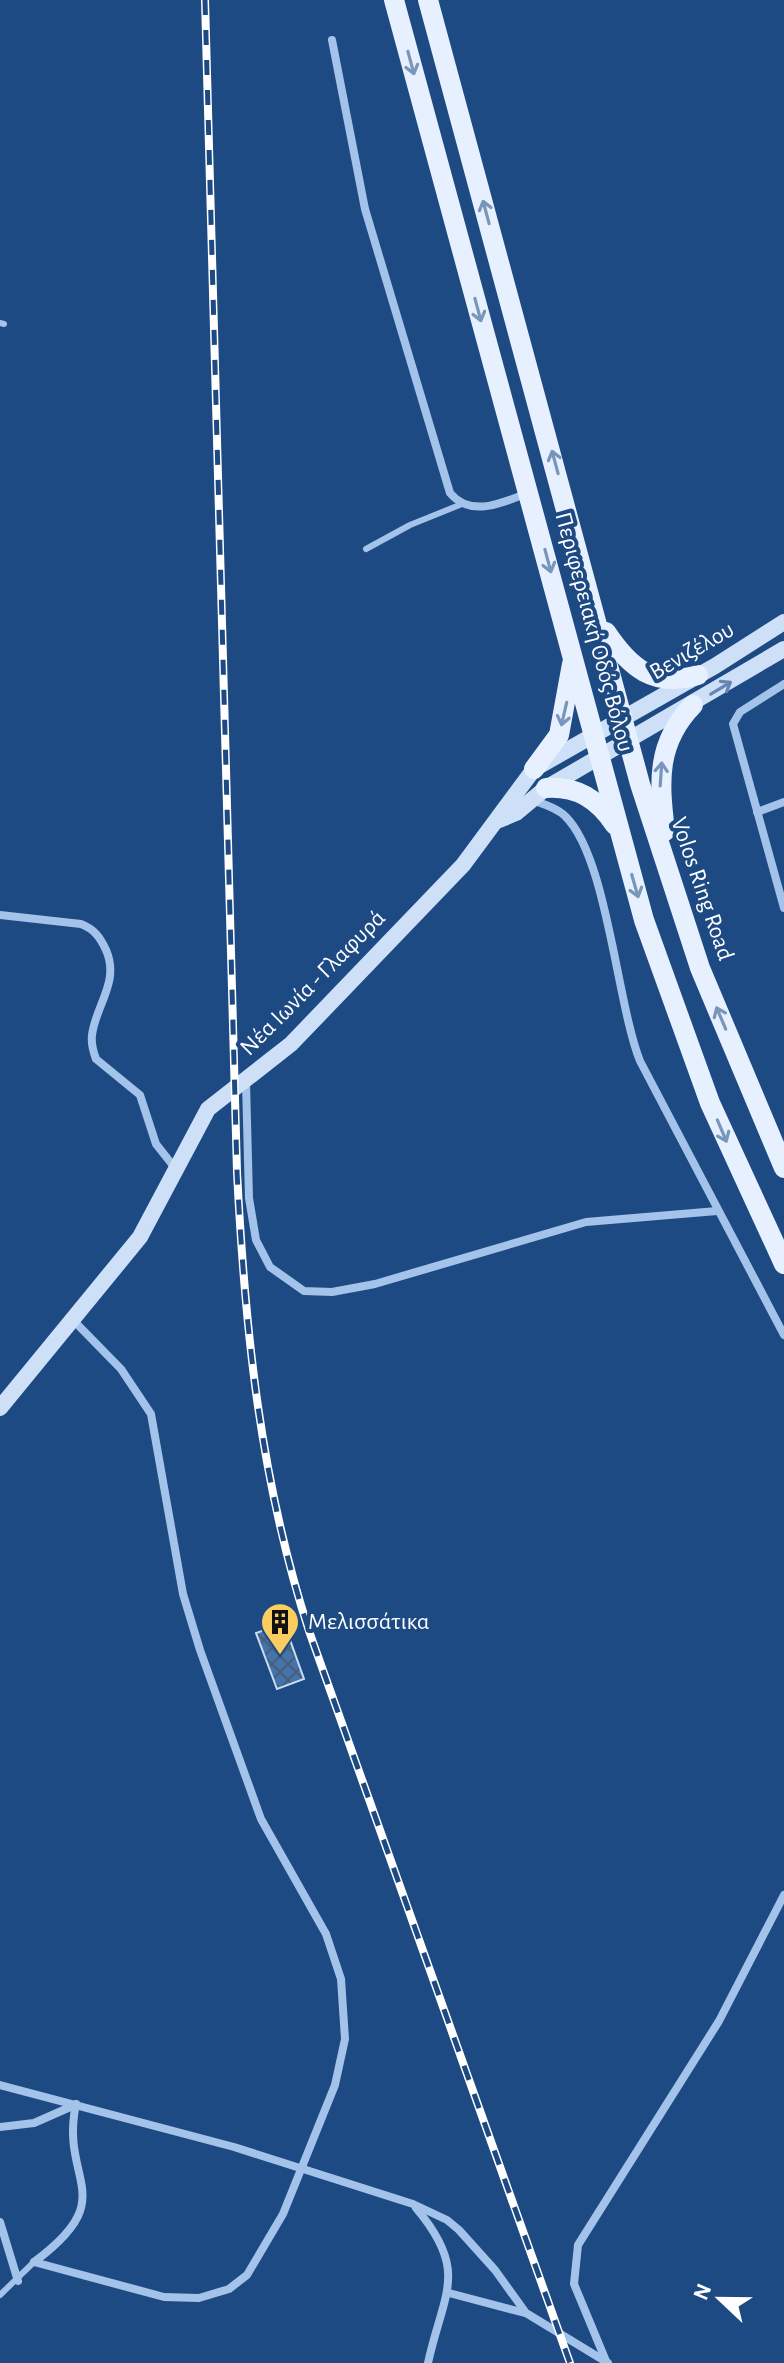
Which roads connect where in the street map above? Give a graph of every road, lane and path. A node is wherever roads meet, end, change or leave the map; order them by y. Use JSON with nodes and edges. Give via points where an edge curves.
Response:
{"nodes":[{"id":1,"x":394,"y":0,"type":"edge"},
{"id":2,"x":428,"y":0,"type":"edge"},
{"id":3,"x":332,"y":40,"type":"dead end"},
{"id":4,"x":529,"y":493,"type":"junction"},
{"id":5,"x":462,"y":504,"type":"junction"},
{"id":6,"x":366,"y":549,"type":"dead end"},
{"id":7,"x":598,"y":618,"type":"junction"},
{"id":8,"x":784,"y":622,"type":"edge"},
{"id":9,"x":784,"y":649,"type":"edge"},
{"id":10,"x":573,"y":652,"type":"junction"},
{"id":11,"x":698,"y":675,"type":"junction"},
{"id":12,"x":784,"y":684,"type":"edge"},
{"id":13,"x":693,"y":705,"type":"junction"},
{"id":14,"x":623,"y":718,"type":"junction"},
{"id":15,"x":596,"y":734,"type":"junction"},
{"id":16,"x":630,"y":741,"type":"junction"},
{"id":17,"x":601,"y":757,"type":"junction"},
{"id":18,"x":534,"y":769,"type":"junction"},
{"id":19,"x":538,"y":794,"type":"junction"},
{"id":20,"x":784,"y":802,"type":"edge"},
{"id":21,"x":757,"y":812,"type":"junction"},
{"id":22,"x":496,"y":822,"type":"junction"},
{"id":23,"x":620,"y":834,"type":"junction"},
{"id":24,"x":670,"y":879,"type":"junction"},
{"id":25,"x":780,"y":884,"type":"edge"},
{"id":26,"x":784,"y":908,"type":"edge"},
{"id":27,"x":0,"y":915,"type":"edge"},
{"id":28,"x":246,"y":1082,"type":"junction"},
{"id":29,"x":784,"y":1168,"type":"edge"},
{"id":30,"x":176,"y":1169,"type":"junction"},
{"id":31,"x":717,"y":1211,"type":"junction"},
{"id":32,"x":784,"y":1264,"type":"edge"},
{"id":33,"x":74,"y":1321,"type":"junction"},
{"id":34,"x":784,"y":1335,"type":"edge"},
{"id":35,"x":1,"y":1406,"type":"edge"},
{"id":36,"x":784,"y":1895,"type":"edge"},
{"id":37,"x":0,"y":2085,"type":"edge"},
{"id":38,"x":76,"y":2104,"type":"junction"},
{"id":39,"x":0,"y":2127,"type":"edge"},
{"id":40,"x":304,"y":2168,"type":"junction"},
{"id":41,"x":413,"y":2204,"type":"junction"},
{"id":42,"x":0,"y":2222,"type":"edge"},
{"id":43,"x":34,"y":2262,"type":"junction"},
{"id":44,"x":18,"y":2281,"type":"junction"},
{"id":45,"x":449,"y":2293,"type":"junction"},
{"id":46,"x":0,"y":2295,"type":"edge"},
{"id":47,"x":526,"y":2313,"type":"junction"},
{"id":48,"x":429,"y":2362,"type":"edge"},
{"id":49,"x":607,"y":2362,"type":"edge"}],
"edges":[{"from":1,"to":4,"type":"main road","name":"Περιφερειακή Οδός Βόλου","one_way":true},
{"from":7,"to":2,"type":"main road","name":"Περιφερειακή Οδός Βόλου","one_way":true},
{"from":3,"to":5,"type":"street","via":[[365,209],[447,484]]},
{"from":4,"to":5,"type":"street","via":[[480,508]]},
{"from":4,"to":10,"type":"main road","name":"Περιφερειακή Οδός Βόλου","one_way":true},
{"from":5,"to":6,"type":"lane"},
{"from":7,"to":11,"type":"main road","via":[[628,661],[647,675],[668,680]]},
{"from":7,"to":14,"type":"main road","name":"Volos Ring Road"},
{"from":8,"to":11,"type":"main road","name":"Βενιζέλου"},
{"from":13,"to":9,"type":"main road","name":"Βενιζέλου","one_way":true},
{"from":10,"to":15,"type":"main road","name":"Περιφερειακή Οδός Βόλου"},
{"from":10,"to":18,"type":"main road","one_way":true,"via":[[563,724]]},
{"from":11,"to":14,"type":"main road","name":"Βενιζέλου"},
{"from":12,"to":21,"type":"street","via":[[734,720]]},
{"from":13,"to":16,"type":"main road","name":"Βενιζέλου"},
{"from":24,"to":13,"type":"main road","one_way":true,"via":[[659,785],[662,759],[671,733]]},
{"from":14,"to":15,"type":"main road","name":"Νέα Ιωνία - Γλαφυρά"},
{"from":14,"to":16,"type":"main road","name":"Volos Ring Road"},
{"from":15,"to":17,"type":"main road","name":"Περιφερειακή Οδός Βόλου"},
{"from":15,"to":18,"type":"main road","name":"Νέα Ιωνία - Γλαφυρά"},
{"from":16,"to":17,"type":"main road","name":"Νέα Ιωνία - Γλαφυρά"},
{"from":16,"to":24,"type":"main road","name":"Volos Ring Road"},
{"from":17,"to":19,"type":"main road","name":"Νέα Ιωνία - Γλαφυρά"},
{"from":17,"to":23,"type":"main road","name":"Περιφερειακή Οδός Βόλου"},
{"from":18,"to":22,"type":"main road","name":"Νέα Ιωνία - Γλαφυρά"},
{"from":19,"to":22,"type":"main road","name":"Νέα Ιωνία - Γλαφυρά"},
{"from":19,"to":23,"type":"main road","via":[[567,788],[587,796]]},
{"from":19,"to":31,"type":"street","via":[[562,813],[582,842],[614,951],[634,1046]]},
{"from":20,"to":21,"type":"street"},
{"from":21,"to":25,"type":"street"},
{"from":22,"to":28,"type":"main road","name":"Νέα Ιωνία - Γλαφυρά","via":[[463,865],[291,1044]]},
{"from":23,"to":32,"type":"main road","name":"Περιφερειακή Οδός Βόλου","one_way":true,"via":[[644,920],[710,1103]]},
{"from":29,"to":24,"type":"main road","name":"Volos Ring Road","one_way":true,"via":[[700,968]]},
{"from":25,"to":26,"type":"street"},
{"from":27,"to":30,"type":"street","via":[[81,924],[103,943],[111,982],[92,1032],[96,1059],[140,1095],[156,1144]]},
{"from":28,"to":30,"type":"main road","name":"Νέα Ιωνία - Γλαφυρά","via":[[208,1109]]},
{"from":28,"to":31,"type":"street","via":[[249,1198],[256,1240],[270,1267],[304,1291],[375,1284],[586,1222]]},
{"from":30,"to":33,"type":"main road","name":"Νέα Ιωνία - Γλαφυρά","via":[[140,1237]]},
{"from":31,"to":34,"type":"street"},
{"from":33,"to":35,"type":"main road","name":"Νέα Ιωνία - Γλαφυρά"},
{"from":33,"to":40,"type":"street","via":[[121,1369],[151,1414],[183,1594],[200,1650],[249,1791],[326,1934],[341,1979],[345,2039],[335,2085]]},
{"from":36,"to":49,"type":"street","via":[[719,2021],[578,2245],[574,2284]]},
{"from":37,"to":38,"type":"street"},
{"from":38,"to":39,"type":"street","via":[[34,2123]]},
{"from":38,"to":40,"type":"street"},
{"from":38,"to":43,"type":"street","via":[[72,2123],[82,2206],[70,2231]]},
{"from":40,"to":41,"type":"street"},
{"from":40,"to":43,"type":"street","via":[[268,2243],[247,2275],[229,2289],[199,2298],[164,2297]]},
{"from":41,"to":45,"type":"street","via":[[442,2244]]},
{"from":41,"to":47,"type":"street","via":[[459,2230]]},
{"from":42,"to":44,"type":"street"},
{"from":43,"to":44,"type":"lane"},
{"from":44,"to":46,"type":"lane"},
{"from":45,"to":47,"type":"street"},
{"from":45,"to":48,"type":"street"},
{"from":47,"to":49,"type":"street"}]}
